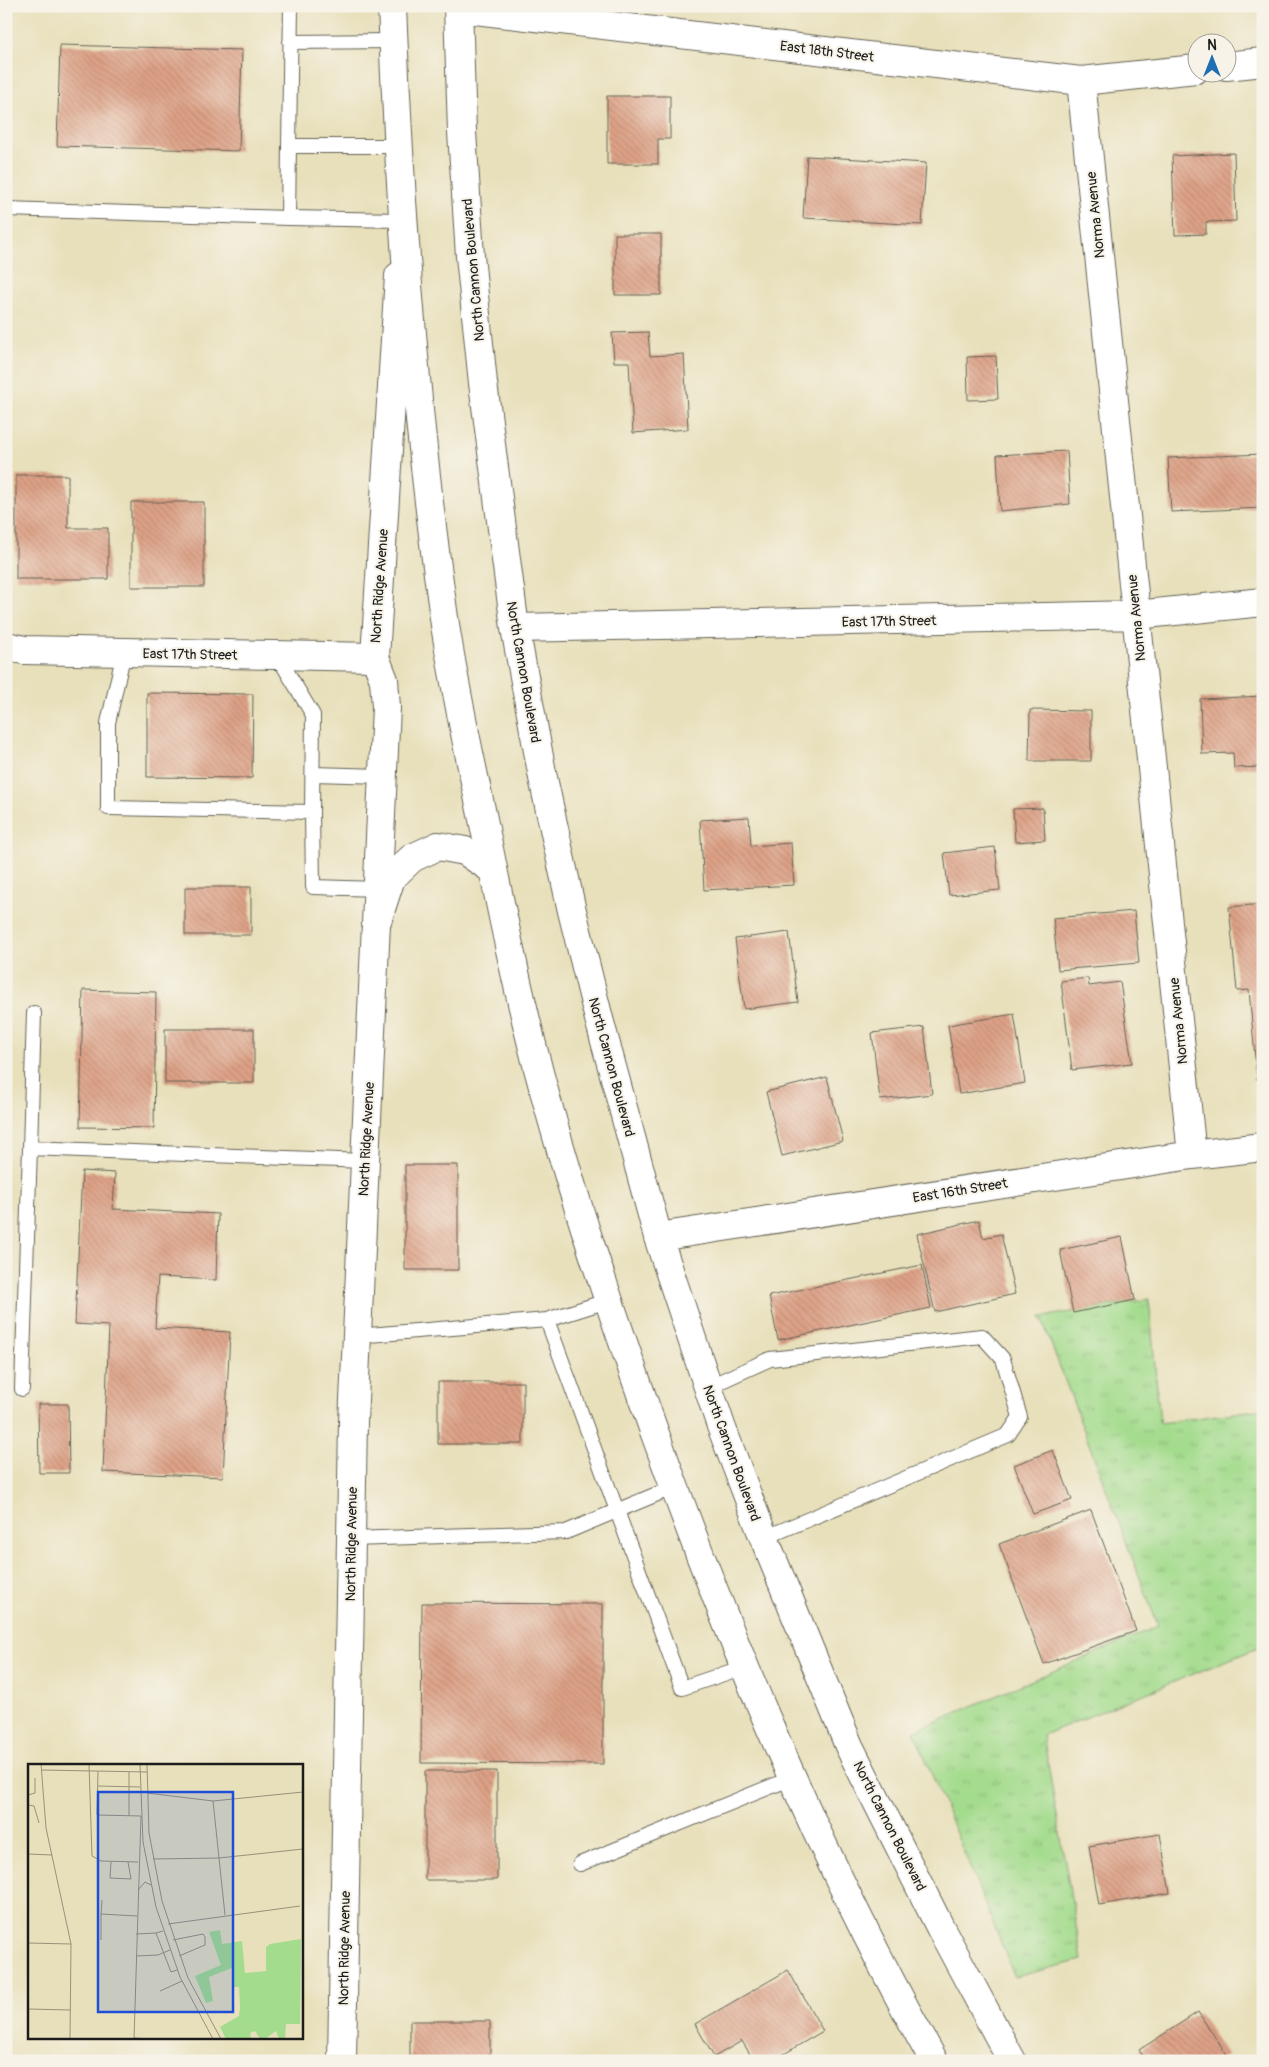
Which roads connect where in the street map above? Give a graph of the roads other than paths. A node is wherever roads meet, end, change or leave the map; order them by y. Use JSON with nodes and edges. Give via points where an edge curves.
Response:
{"nodes":[{"id":1,"x":290,"y":6,"type":"edge"},
{"id":2,"x":392,"y":6,"type":"edge"},
{"id":3,"x":458,"y":7,"type":"edge"},
{"id":4,"x":393,"y":41,"type":"junction"},
{"id":5,"x":290,"y":42,"type":"junction"},
{"id":6,"x":1263,"y":62,"type":"edge"},
{"id":7,"x":1236,"y":65,"type":"edge"},
{"id":8,"x":1186,"y":70,"type":"edge"},
{"id":9,"x":1081,"y":81,"type":"junction"},
{"id":10,"x":289,"y":146,"type":"junction"},
{"id":11,"x":399,"y":146,"type":"junction"},
{"id":12,"x":6,"y":209,"type":"edge"},
{"id":13,"x":288,"y":218,"type":"junction"},
{"id":14,"x":402,"y":220,"type":"junction"},
{"id":15,"x":1263,"y":602,"type":"edge"},
{"id":16,"x":1136,"y":615,"type":"junction"},
{"id":17,"x":514,"y":628,"type":"junction"},
{"id":18,"x":6,"y":646,"type":"edge"},
{"id":19,"x":124,"y":652,"type":"junction"},
{"id":20,"x":278,"y":656,"type":"junction"},
{"id":21,"x":375,"y":657,"type":"junction"},
{"id":22,"x":313,"y":774,"type":"junction"},
{"id":23,"x":383,"y":776,"type":"junction"},
{"id":24,"x":312,"y":812,"type":"junction"},
{"id":25,"x":493,"y":870,"type":"junction"},
{"id":26,"x":378,"y":889,"type":"junction"},
{"id":27,"x":376,"y":921,"type":"junction"},
{"id":28,"x":34,"y":1013,"type":"dead end"},
{"id":29,"x":1263,"y":1147,"type":"edge"},
{"id":30,"x":30,"y":1148,"type":"junction"},
{"id":31,"x":1192,"y":1155,"type":"junction"},
{"id":32,"x":365,"y":1161,"type":"junction"},
{"id":33,"x":658,"y":1236,"type":"junction"},
{"id":34,"x":608,"y":1301,"type":"junction"},
{"id":35,"x":547,"y":1320,"type":"junction"},
{"id":36,"x":357,"y":1336,"type":"junction"},
{"id":37,"x":708,"y":1387,"type":"junction"},
{"id":38,"x":22,"y":1389,"type":"dead end"},
{"id":39,"x":674,"y":1487,"type":"junction"},
{"id":40,"x":617,"y":1510,"type":"junction"},
{"id":41,"x":764,"y":1538,"type":"junction"},
{"id":42,"x":351,"y":1539,"type":"junction"},
{"id":43,"x":744,"y":1667,"type":"junction"},
{"id":44,"x":792,"y":1778,"type":"junction"},
{"id":45,"x":580,"y":1864,"type":"dead end"},
{"id":46,"x":342,"y":2061,"type":"edge"},
{"id":47,"x":934,"y":2061,"type":"edge"},
{"id":48,"x":1012,"y":2061,"type":"edge"}],
"edges":[{"from":1,"to":5,"type":"lane"},
{"from":2,"to":4,"type":"street"},
{"from":3,"to":9,"type":"street","name":"East 18th Street"},
{"from":3,"to":17,"type":"street","name":"North Cannon Boulevard","via":[[471,266]]},
{"from":4,"to":5,"type":"lane"},
{"from":4,"to":11,"type":"street"},
{"from":5,"to":10,"type":"lane"},
{"from":6,"to":7,"type":"street"},
{"from":8,"to":9,"type":"street","name":"East 18th Street"},
{"from":9,"to":16,"type":"street","name":"Norma Avenue"},
{"from":10,"to":11,"type":"lane"},
{"from":10,"to":13,"type":"lane"},
{"from":11,"to":14,"type":"street"},
{"from":12,"to":13,"type":"lane"},
{"from":13,"to":14,"type":"lane"},
{"from":14,"to":21,"type":"street","name":"North Ridge Avenue"},
{"from":14,"to":25,"type":"street","via":[[424,465],[444,614],[462,723]]},
{"from":15,"to":16,"type":"street","name":"East 17th Street"},
{"from":16,"to":17,"type":"street","name":"East 17th Street"},
{"from":16,"to":31,"type":"street","name":"Norma Avenue"},
{"from":17,"to":33,"type":"street","name":"North Cannon Boulevard","via":[[572,911]]},
{"from":18,"to":19,"type":"street","name":"East 17th Street","via":[[24,650]]},
{"from":19,"to":20,"type":"street","name":"East 17th Street"},
{"from":19,"to":24,"type":"lane","via":[[108,723],[108,808]]},
{"from":20,"to":21,"type":"street","name":"East 17th Street"},
{"from":20,"to":22,"type":"lane","via":[[313,715]]},
{"from":21,"to":23,"type":"street","name":"North Ridge Avenue","via":[[384,680],[386,707]]},
{"from":22,"to":23,"type":"lane"},
{"from":22,"to":24,"type":"lane"},
{"from":23,"to":26,"type":"street","name":"North Ridge Avenue"},
{"from":24,"to":26,"type":"lane","via":[[313,888]]},
{"from":25,"to":27,"type":"street","via":[[465,851],[438,846],[412,858],[391,878]]},
{"from":25,"to":34,"type":"street","via":[[510,958],[539,1074]]},
{"from":26,"to":27,"type":"street","name":"North Ridge Avenue"},
{"from":27,"to":32,"type":"street","name":"North Ridge Avenue"},
{"from":28,"to":30,"type":"lane"},
{"from":29,"to":31,"type":"street","name":"East 16th Street"},
{"from":30,"to":32,"type":"lane"},
{"from":30,"to":38,"type":"lane"},
{"from":31,"to":33,"type":"street","name":"East 16th Street"},
{"from":32,"to":36,"type":"street","name":"North Ridge Avenue"},
{"from":33,"to":37,"type":"street","name":"North Cannon Boulevard"},
{"from":34,"to":35,"type":"lane"},
{"from":34,"to":39,"type":"street"},
{"from":35,"to":36,"type":"lane"},
{"from":35,"to":40,"type":"lane"},
{"from":36,"to":42,"type":"street","name":"North Ridge Avenue"},
{"from":37,"to":41,"type":"street","name":"North Cannon Boulevard"},
{"from":37,"to":41,"type":"lane","via":[[770,1359],[982,1336],[1003,1359],[1020,1417],[1008,1435]]},
{"from":39,"to":40,"type":"lane"},
{"from":39,"to":43,"type":"street"},
{"from":40,"to":42,"type":"lane","via":[[566,1532]]},
{"from":40,"to":43,"type":"lane","via":[[682,1688]]},
{"from":41,"to":48,"type":"street","name":"North Cannon Boulevard","via":[[849,1746]]},
{"from":42,"to":46,"type":"street","name":"North Ridge Avenue"},
{"from":43,"to":44,"type":"street"},
{"from":44,"to":45,"type":"lane"},
{"from":44,"to":47,"type":"street"}]}
